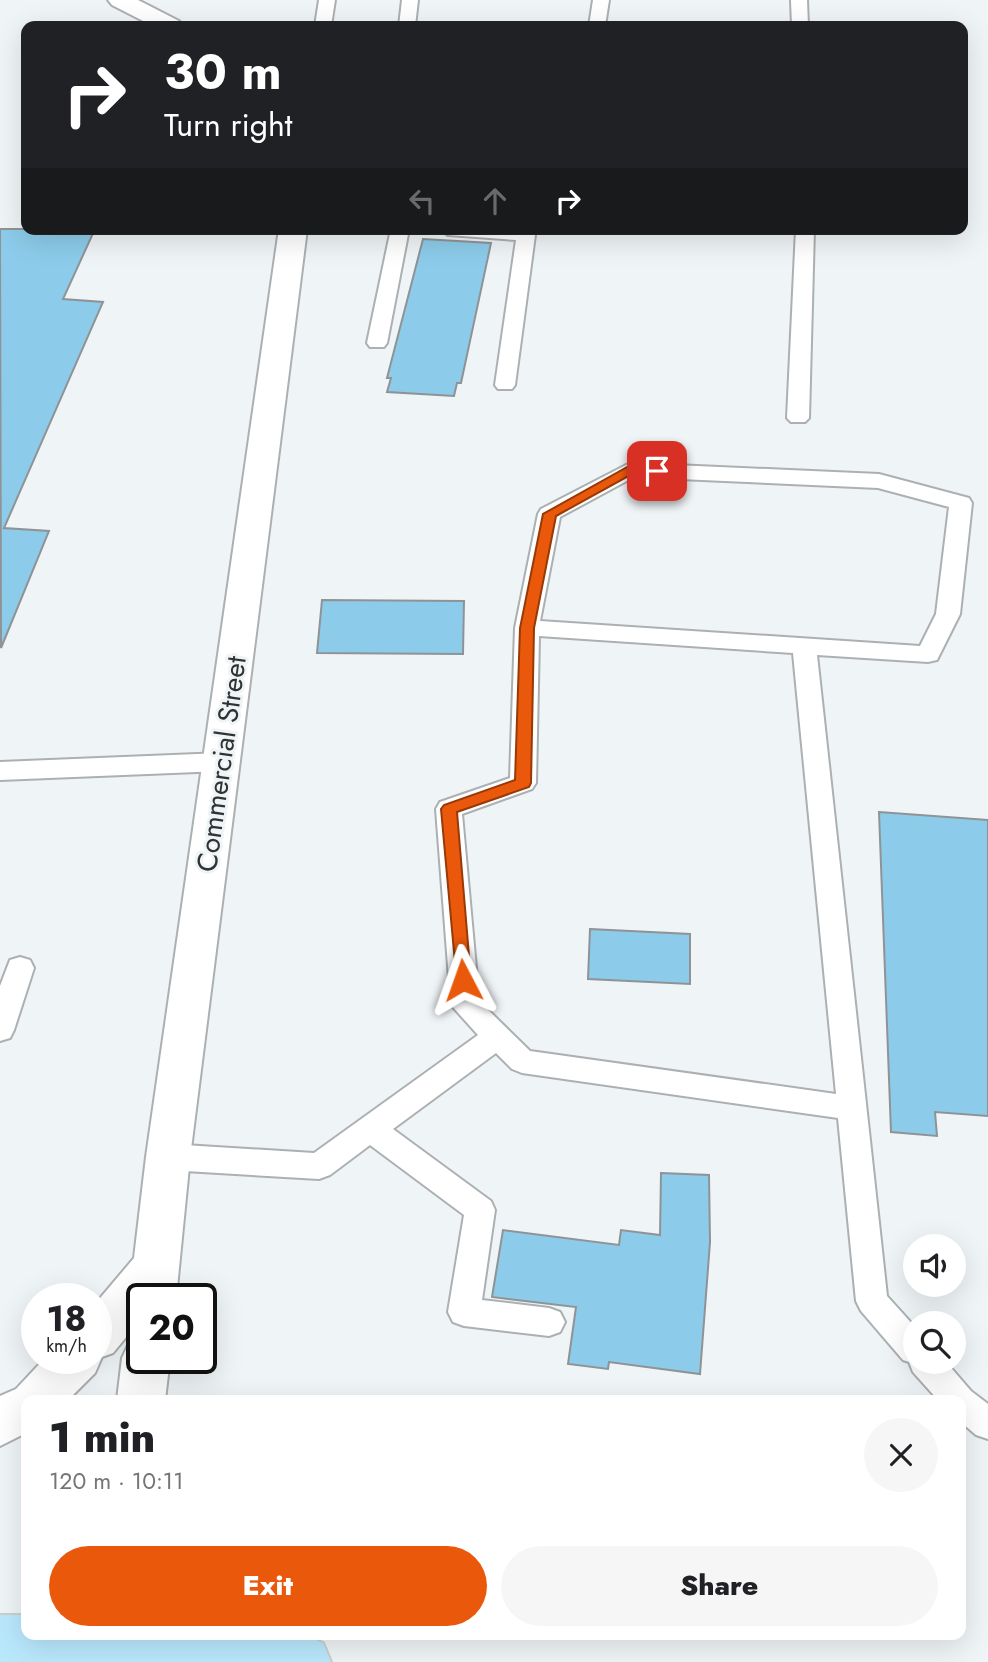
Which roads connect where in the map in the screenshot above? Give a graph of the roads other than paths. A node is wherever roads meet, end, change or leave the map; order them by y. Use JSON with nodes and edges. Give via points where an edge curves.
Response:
{"nodes":[{"id":1,"x":120,"y":0,"type":"edge"},
{"id":2,"x":327,"y":0,"type":"edge"},
{"id":3,"x":410,"y":0,"type":"edge"},
{"id":4,"x":601,"y":0,"type":"edge"},
{"id":5,"x":799,"y":0,"type":"edge"},
{"id":6,"x":161,"y":21,"type":"edge"},
{"id":7,"x":324,"y":21,"type":"edge"},
{"id":8,"x":408,"y":21,"type":"edge"},
{"id":9,"x":598,"y":21,"type":"edge"},
{"id":10,"x":800,"y":21,"type":"edge"},
{"id":11,"x":292,"y":235,"type":"edge"},
{"id":12,"x":399,"y":235,"type":"edge"},
{"id":13,"x":526,"y":235,"type":"edge"},
{"id":14,"x":805,"y":235,"type":"edge"},
{"id":15,"x":377,"y":343,"type":"dead end"},
{"id":16,"x":505,"y":385,"type":"dead end"},
{"id":17,"x":798,"y":418,"type":"dead end"},
{"id":18,"x":527,"y":628,"type":"junction"},
{"id":19,"x":804,"y":647,"type":"junction"},
{"id":20,"x":222,"y":762,"type":"junction"},
{"id":21,"x":0,"y":771,"type":"edge"},
{"id":22,"x":20,"y":968,"type":"dead end"},
{"id":23,"x":0,"y":1030,"type":"edge"},
{"id":24,"x":497,"y":1037,"type":"junction"},
{"id":25,"x":852,"y":1108,"type":"junction"},
{"id":26,"x":371,"y":1129,"type":"junction"},
{"id":27,"x":168,"y":1157,"type":"junction"},
{"id":28,"x":155,"y":1282,"type":"edge"},
{"id":29,"x":549,"y":1322,"type":"dead end"},
{"id":30,"x":112,"y":1323,"type":"edge"},
{"id":31,"x":903,"y":1336,"type":"edge"},
{"id":32,"x":62,"y":1374,"type":"edge"},
{"id":33,"x":144,"y":1374,"type":"edge"},
{"id":34,"x":936,"y":1374,"type":"edge"},
{"id":35,"x":40,"y":1395,"type":"edge"},
{"id":36,"x":142,"y":1395,"type":"edge"},
{"id":37,"x":955,"y":1395,"type":"edge"},
{"id":38,"x":966,"y":1406,"type":"edge"},
{"id":39,"x":21,"y":1411,"type":"edge"},
{"id":40,"x":0,"y":1423,"type":"edge"},
{"id":41,"x":988,"y":1424,"type":"edge"},
{"id":42,"x":0,"y":1641,"type":"edge"},
{"id":43,"x":75,"y":1646,"type":"edge"},
{"id":44,"x":304,"y":1662,"type":"edge"}],
"edges":[{"from":1,"to":6,"type":"main road"},
{"from":2,"to":7,"type":"lane"},
{"from":3,"to":8,"type":"lane"},
{"from":4,"to":9,"type":"lane"},
{"from":5,"to":10,"type":"lane"},
{"from":11,"to":20,"type":"main road","name":"Commercial Street"},
{"from":12,"to":15,"type":"lane"},
{"from":13,"to":16,"type":"lane"},
{"from":14,"to":17,"type":"lane"},
{"from":18,"to":19,"type":"lane"},
{"from":18,"to":19,"type":"lane","via":[[549,514],[629,470],[879,481],[961,503],[948,614],[928,654]]},
{"from":18,"to":24,"type":"lane","via":[[523,783],[449,809],[465,1005]]},
{"from":19,"to":25,"type":"lane"},
{"from":20,"to":21,"type":"lane"},
{"from":20,"to":27,"type":"main road","name":"Commercial Street"},
{"from":22,"to":23,"type":"lane"},
{"from":24,"to":25,"type":"lane","via":[[522,1061]]},
{"from":24,"to":26,"type":"lane"},
{"from":25,"to":31,"type":"lane","via":[[872,1301]]},
{"from":26,"to":27,"type":"lane","via":[[319,1166]]},
{"from":26,"to":29,"type":"lane","via":[[480,1210],[464,1312]]},
{"from":27,"to":28,"type":"main road","name":"Commercial Street"},
{"from":28,"to":30,"type":"main road"},
{"from":32,"to":35,"type":"main road"},
{"from":33,"to":36,"type":"main road"},
{"from":34,"to":37,"type":"lane"},
{"from":38,"to":41,"type":"lane"},
{"from":39,"to":40,"type":"main road"},
{"from":42,"to":43,"type":"main road"},
{"from":43,"to":44,"type":"main road"}]}
